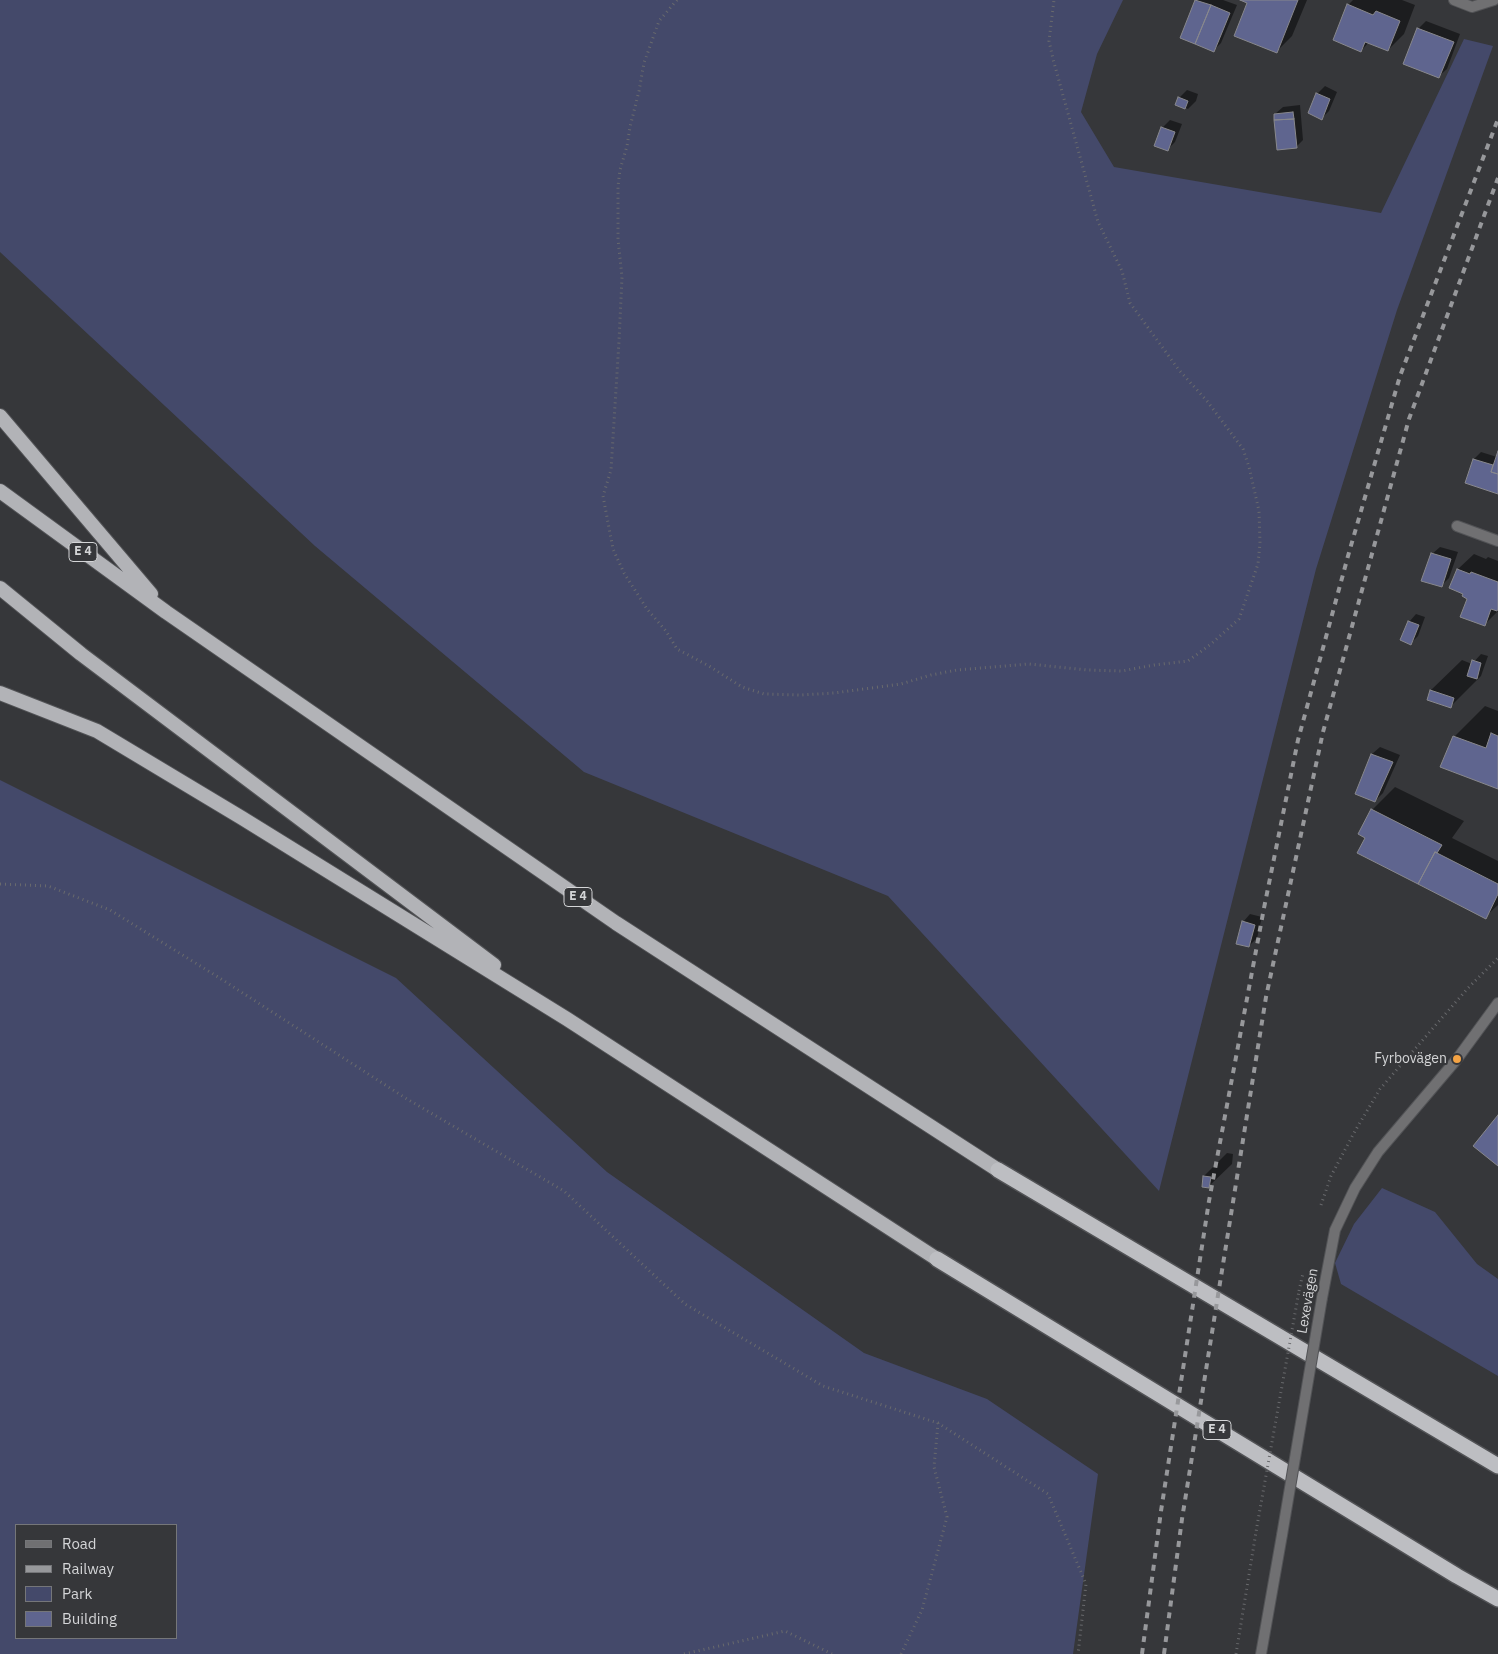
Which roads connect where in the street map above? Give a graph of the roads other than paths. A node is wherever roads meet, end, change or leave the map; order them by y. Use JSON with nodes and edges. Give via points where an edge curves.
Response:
{"nodes":[{"id":1,"x":1454,"y":0,"type":"edge"},
{"id":2,"x":1494,"y":0,"type":"edge"},
{"id":3,"x":0,"y":416,"type":"edge"},
{"id":4,"x":0,"y":491,"type":"edge"},
{"id":5,"x":1457,"y":526,"type":"dead end"},
{"id":6,"x":1498,"y":541,"type":"edge"},
{"id":7,"x":0,"y":588,"type":"edge"},
{"id":8,"x":166,"y":612,"type":"junction"},
{"id":9,"x":0,"y":693,"type":"edge"},
{"id":10,"x":1498,"y":1003,"type":"edge"},
{"id":11,"x":567,"y":1019,"type":"junction"},
{"id":12,"x":998,"y":1170,"type":"joint"},
{"id":13,"x":936,"y":1259,"type":"joint"},
{"id":14,"x":1498,"y":1466,"type":"edge"},
{"id":15,"x":1498,"y":1599,"type":"edge"},
{"id":16,"x":1261,"y":1654,"type":"edge"}],
"edges":[{"from":1,"to":2,"type":"street","via":[[1472,7]]},
{"from":3,"to":8,"type":"highway"},
{"from":4,"to":8,"type":"highway","number":"E 4"},
{"from":5,"to":6,"type":"street"},
{"from":7,"to":11,"type":"highway","number":"E 4","via":[[81,654]]},
{"from":8,"to":12,"type":"highway","number":"E 4","via":[[616,923]]},
{"from":9,"to":11,"type":"highway","via":[[96,731]]},
{"from":10,"to":16,"type":"street","name":"Lexevägen","bridge":true,"via":[[1378,1152],[1334,1230]]},
{"from":11,"to":13,"type":"highway","number":"E 4"},
{"from":12,"to":14,"type":"highway","number":"E 4"},
{"from":13,"to":15,"type":"highway","number":"E 4"}]}
